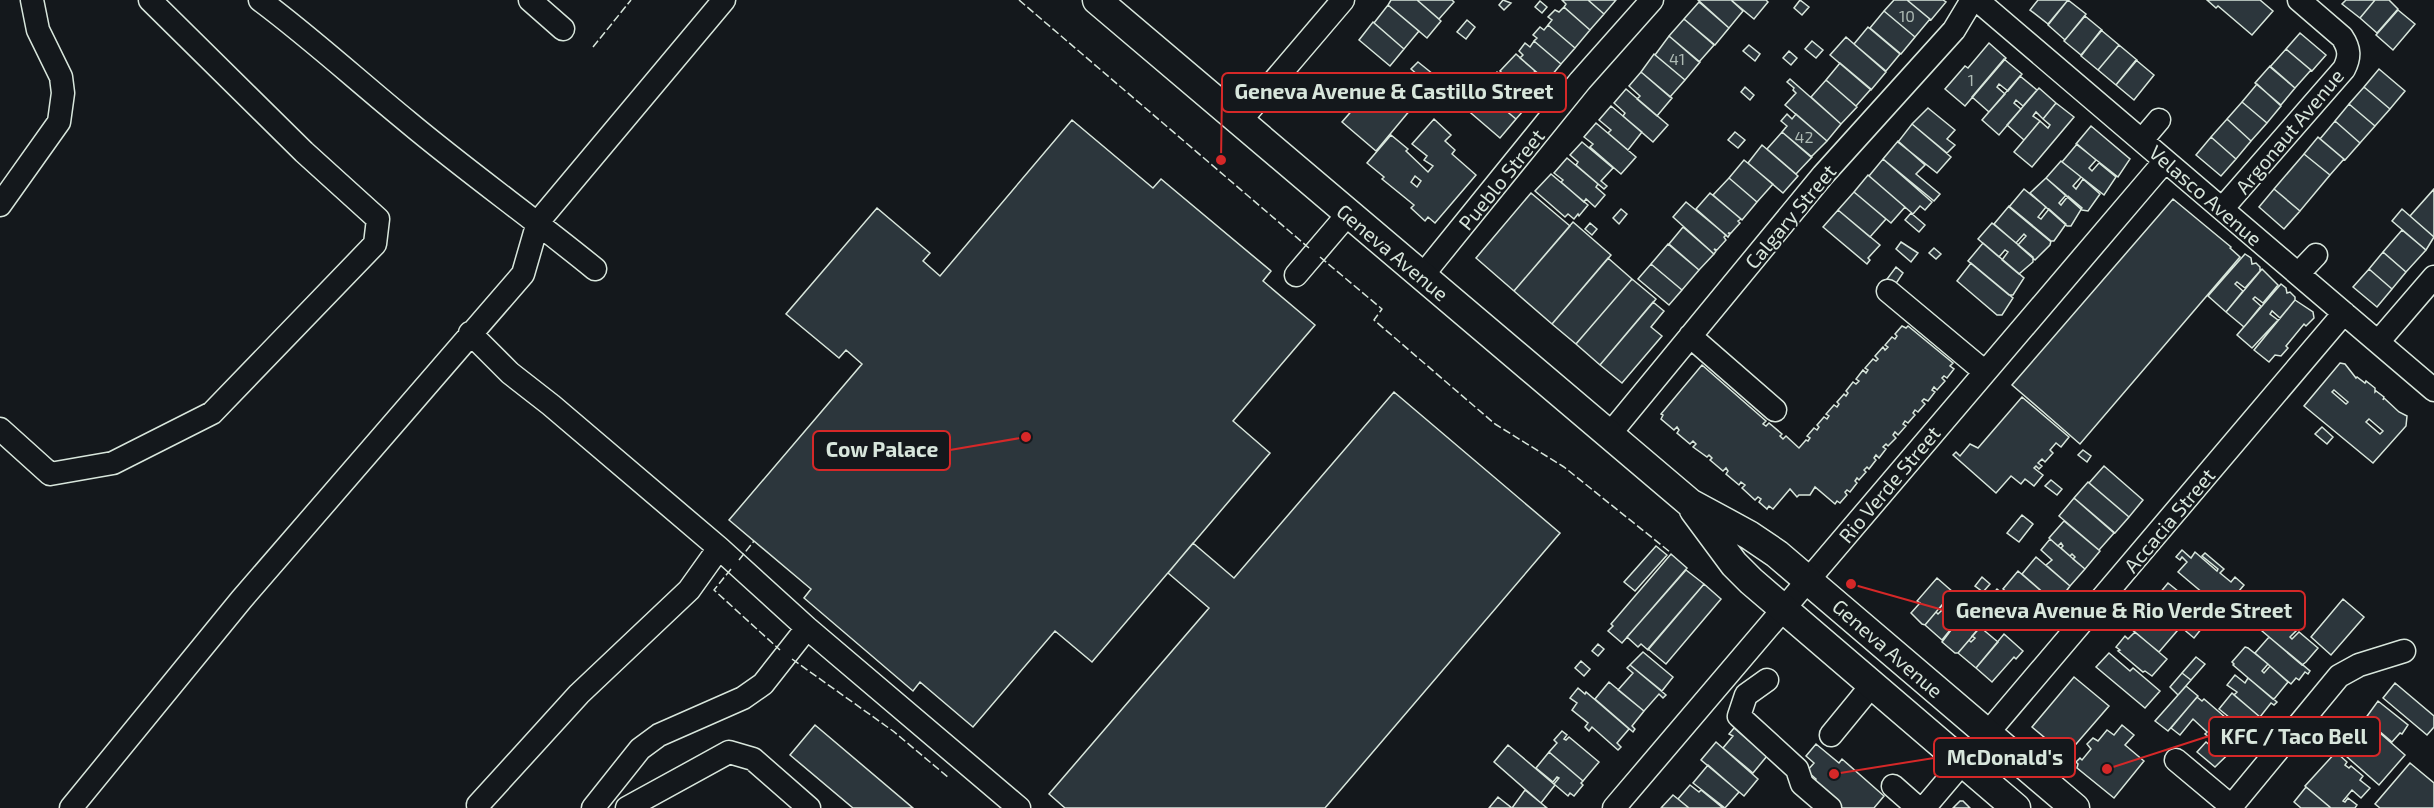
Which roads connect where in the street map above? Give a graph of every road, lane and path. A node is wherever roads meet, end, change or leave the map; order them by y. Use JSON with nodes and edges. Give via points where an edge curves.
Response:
{"nodes":[{"id":1,"x":32,"y":0,"type":"edge"},
{"id":2,"x":150,"y":0,"type":"edge"},
{"id":3,"x":260,"y":0,"type":"edge"},
{"id":4,"x":530,"y":0,"type":"edge"},
{"id":5,"x":724,"y":0,"type":"edge"},
{"id":6,"x":1097,"y":0,"type":"edge"},
{"id":7,"x":1343,"y":0,"type":"edge"},
{"id":8,"x":1652,"y":0,"type":"edge"},
{"id":9,"x":1972,"y":0,"type":"edge"},
{"id":10,"x":1977,"y":0,"type":"edge"},
{"id":11,"x":2299,"y":0,"type":"edge"},
{"id":12,"x":563,"y":29,"type":"dead end"},
{"id":13,"x":2159,"y":120,"type":"dead end"},
{"id":14,"x":1240,"y":121,"type":"junction"},
{"id":15,"x":2142,"y":140,"type":"junction"},
{"id":16,"x":2165,"y":161,"type":"junction"},
{"id":17,"x":0,"y":205,"type":"edge"},
{"id":18,"x":2222,"y":210,"type":"junction"},
{"id":19,"x":1348,"y":213,"type":"junction"},
{"id":20,"x":538,"y":222,"type":"junction"},
{"id":21,"x":2316,"y":255,"type":"dead end"},
{"id":22,"x":595,"y":269,"type":"dead end"},
{"id":23,"x":1296,"y":274,"type":"dead end"},
{"id":24,"x":2298,"y":274,"type":"junction"},
{"id":25,"x":1422,"y":276,"type":"junction"},
{"id":26,"x":2434,"y":277,"type":"edge"},
{"id":27,"x":1888,"y":291,"type":"dead end"},
{"id":28,"x":2344,"y":313,"type":"junction"},
{"id":29,"x":470,"y":333,"type":"junction"},
{"id":30,"x":1690,"y":336,"type":"junction"},
{"id":31,"x":2378,"y":342,"type":"junction"},
{"id":32,"x":1985,"y":372,"type":"junction"},
{"id":33,"x":2434,"y":390,"type":"edge"},
{"id":34,"x":1775,"y":410,"type":"dead end"},
{"id":35,"x":0,"y":429,"type":"edge"},
{"id":36,"x":1608,"y":435,"type":"junction"},
{"id":37,"x":1689,"y":503,"type":"junction"},
{"id":38,"x":719,"y":548,"type":"junction"},
{"id":39,"x":1808,"y":580,"type":"junction"},
{"id":40,"x":1783,"y":609,"type":"junction"},
{"id":41,"x":807,"y":628,"type":"junction"},
{"id":42,"x":2404,"y":651,"type":"dead end"},
{"id":43,"x":1767,"y":680,"type":"dead end"},
{"id":44,"x":1872,"y":685,"type":"junction"},
{"id":45,"x":1988,"y":734,"type":"junction"},
{"id":46,"x":1831,"y":735,"type":"dead end"},
{"id":47,"x":2176,"y":760,"type":"dead end"},
{"id":48,"x":1963,"y":762,"type":"junction"},
{"id":49,"x":1893,"y":786,"type":"dead end"},
{"id":50,"x":478,"y":806,"type":"dead end"},
{"id":51,"x":2230,"y":807,"type":"edge"},
{"id":52,"x":71,"y":808,"type":"edge"},
{"id":53,"x":593,"y":808,"type":"edge"},
{"id":54,"x":627,"y":808,"type":"edge"},
{"id":55,"x":809,"y":808,"type":"edge"},
{"id":56,"x":1019,"y":808,"type":"edge"},
{"id":57,"x":1614,"y":808,"type":"edge"},
{"id":58,"x":1830,"y":808,"type":"edge"},
{"id":59,"x":1918,"y":808,"type":"edge"},
{"id":60,"x":1924,"y":808,"type":"edge"},
{"id":61,"x":2016,"y":808,"type":"edge"},
{"id":62,"x":2075,"y":808,"type":"edge"}],
"edges":[{"from":1,"to":17,"type":"street","via":[[38,30],[61,77],[59,122]]},
{"from":2,"to":35,"type":"street","via":[[378,219],[375,244],[212,413],[112,463],[50,474]]},
{"from":3,"to":20,"type":"street","via":[[409,124]]},
{"from":4,"to":12,"type":"street"},
{"from":5,"to":20,"type":"street"},
{"from":6,"to":14,"type":"main road","name":"Geneva Avenue"},
{"from":7,"to":14,"type":"street"},
{"from":8,"to":25,"type":"street","name":"Pueblo Street","via":[[1580,81]]},
{"from":9,"to":30,"type":"street","name":"Calgary Street","via":[[1954,30],[1823,175]]},
{"from":10,"to":15,"type":"street","name":"Velasco Avenue"},
{"from":11,"to":18,"type":"street","name":"Argonaut Avenue","via":[[2343,37],[2348,45],[2348,61]]},
{"from":13,"to":15,"type":"street"},
{"from":14,"to":19,"type":"main road","name":"Geneva Avenue"},
{"from":15,"to":16,"type":"street","name":"Velasco Avenue"},
{"from":16,"to":18,"type":"street","name":"Velasco Avenue"},
{"from":16,"to":32,"type":"street","name":"Rio Verde Street"},
{"from":18,"to":24,"type":"street","name":"Velasco Avenue"},
{"from":19,"to":23,"type":"street"},
{"from":19,"to":25,"type":"main road","name":"Geneva Avenue"},
{"from":20,"to":22,"type":"street"},
{"from":20,"to":29,"type":"street","via":[[523,274]]},
{"from":21,"to":24,"type":"street"},
{"from":24,"to":28,"type":"street","name":"Velasco Avenue"},
{"from":25,"to":36,"type":"main road","name":"Geneva Avenue"},
{"from":26,"to":31,"type":"street"},
{"from":27,"to":32,"type":"street"},
{"from":28,"to":31,"type":"street","name":"Velasco Avenue"},
{"from":28,"to":45,"type":"street","name":"Accacia Street"},
{"from":29,"to":38,"type":"street","via":[[510,373]]},
{"from":29,"to":52,"type":"street","via":[[249,591]]},
{"from":30,"to":34,"type":"street"},
{"from":30,"to":36,"type":"street","name":"Calgary Street"},
{"from":31,"to":33,"type":"street","name":"Velasco Avenue"},
{"from":32,"to":39,"type":"street","name":"Rio Verde Street"},
{"from":36,"to":37,"type":"main road","name":"Geneva Avenue"},
{"from":37,"to":39,"type":"main road","name":"Geneva Avenue","via":[[1749,535]]},
{"from":37,"to":40,"type":"main road","name":"Geneva Avenue","via":[[1734,564]]},
{"from":38,"to":41,"type":"street"},
{"from":38,"to":50,"type":"street","via":[[689,590],[579,694]]},
{"from":39,"to":40,"type":"street","name":"Rio Verde Street"},
{"from":39,"to":45,"type":"main road","name":"Geneva Avenue"},
{"from":40,"to":44,"type":"main road","name":"Geneva Avenue"},
{"from":40,"to":57,"type":"street","name":"Rio Verde Street"},
{"from":41,"to":53,"type":"street","via":[[763,684],[744,698],[659,735],[640,749]]},
{"from":41,"to":56,"type":"street"},
{"from":42,"to":51,"type":"street","via":[[2359,665],[2339,676]]},
{"from":43,"to":58,"type":"street","via":[[1746,695],[1739,716],[1797,769],[1802,784]]},
{"from":44,"to":46,"type":"street"},
{"from":44,"to":48,"type":"main road","name":"Geneva Avenue"},
{"from":45,"to":48,"type":"street","name":"Accacia Street"},
{"from":45,"to":62,"type":"main road","name":"Geneva Avenue"},
{"from":47,"to":51,"type":"street"},
{"from":48,"to":60,"type":"street","name":"Accacia Street"},
{"from":48,"to":61,"type":"main road","name":"Geneva Avenue"},
{"from":49,"to":59,"type":"street"},
{"from":54,"to":55,"type":"street","via":[[729,752],[753,759]]}]}
